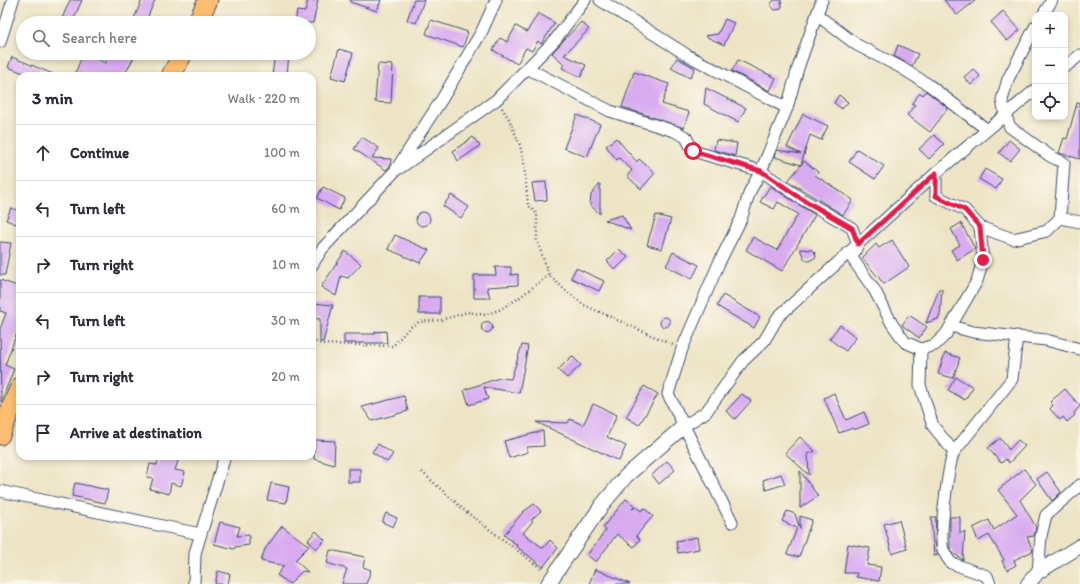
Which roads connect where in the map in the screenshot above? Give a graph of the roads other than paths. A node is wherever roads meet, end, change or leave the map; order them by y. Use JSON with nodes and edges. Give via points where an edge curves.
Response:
{"nodes":[{"id":1,"x":13,"y":0,"type":"edge"},
{"id":2,"x":208,"y":0,"type":"edge"},
{"id":3,"x":496,"y":0,"type":"edge"},
{"id":4,"x":585,"y":0,"type":"edge"},
{"id":5,"x":600,"y":0,"type":"edge"},
{"id":6,"x":822,"y":0,"type":"edge"},
{"id":7,"x":1052,"y":0,"type":"edge"},
{"id":8,"x":1044,"y":12,"type":"edge"},
{"id":9,"x":818,"y":15,"type":"junction"},
{"id":10,"x":200,"y":16,"type":"edge"},
{"id":11,"x":1032,"y":32,"type":"edge"},
{"id":12,"x":0,"y":42,"type":"edge"},
{"id":13,"x":1080,"y":55,"type":"edge"},
{"id":14,"x":180,"y":60,"type":"edge"},
{"id":15,"x":1068,"y":65,"type":"edge"},
{"id":16,"x":527,"y":68,"type":"junction"},
{"id":17,"x":174,"y":72,"type":"edge"},
{"id":18,"x":1032,"y":92,"type":"edge"},
{"id":19,"x":787,"y":108,"type":"junction"},
{"id":20,"x":1005,"y":114,"type":"junction"},
{"id":21,"x":986,"y":129,"type":"junction"},
{"id":22,"x":395,"y":171,"type":"junction"},
{"id":23,"x":761,"y":171,"type":"junction"},
{"id":24,"x":936,"y":173,"type":"junction"},
{"id":25,"x":1060,"y":218,"type":"junction"},
{"id":26,"x":1080,"y":222,"type":"edge"},
{"id":27,"x":980,"y":227,"type":"junction"},
{"id":28,"x":858,"y":244,"type":"junction"},
{"id":29,"x":316,"y":259,"type":"edge"},
{"id":30,"x":951,"y":326,"type":"junction"},
{"id":31,"x":1017,"y":336,"type":"junction"},
{"id":32,"x":921,"y":349,"type":"junction"},
{"id":33,"x":1080,"y":349,"type":"edge"},
{"id":34,"x":16,"y":397,"type":"edge"},
{"id":35,"x":684,"y":426,"type":"junction"},
{"id":36,"x":0,"y":435,"type":"edge"},
{"id":37,"x":954,"y":452,"type":"junction"},
{"id":38,"x":224,"y":460,"type":"edge"},
{"id":39,"x":1080,"y":484,"type":"edge"},
{"id":40,"x":0,"y":491,"type":"edge"},
{"id":41,"x":732,"y":522,"type":"dead end"},
{"id":42,"x":200,"y":534,"type":"junction"},
{"id":43,"x":1080,"y":546,"type":"edge"},
{"id":44,"x":1038,"y":572,"type":"junction"},
{"id":45,"x":550,"y":580,"type":"edge"},
{"id":46,"x":194,"y":584,"type":"edge"},
{"id":47,"x":990,"y":584,"type":"edge"},
{"id":48,"x":1028,"y":584,"type":"edge"}],
"edges":[{"from":1,"to":12,"type":"street"},
{"from":2,"to":10,"type":"highway"},
{"from":3,"to":22,"type":"street","via":[[482,31],[442,99]]},
{"from":4,"to":16,"type":"street","via":[[555,40]]},
{"from":5,"to":19,"type":"street","via":[[688,55]]},
{"from":6,"to":9,"type":"street"},
{"from":7,"to":8,"type":"street"},
{"from":9,"to":19,"type":"street","via":[[798,68]]},
{"from":9,"to":21,"type":"street","via":[[857,45],[929,85]]},
{"from":11,"to":20,"type":"street","via":[[1008,79],[1002,100]]},
{"from":13,"to":15,"type":"street"},
{"from":14,"to":17,"type":"highway"},
{"from":16,"to":22,"type":"street","via":[[496,100]]},
{"from":16,"to":23,"type":"street","via":[[610,111],[686,137],[693,151]]},
{"from":18,"to":20,"type":"street"},
{"from":19,"to":23,"type":"street"},
{"from":20,"to":21,"type":"street"},
{"from":20,"to":25,"type":"street","via":[[1010,128],[1064,163]]},
{"from":21,"to":24,"type":"street"},
{"from":22,"to":29,"type":"street"},
{"from":23,"to":28,"type":"street","via":[[852,228]]},
{"from":23,"to":35,"type":"street","via":[[682,349],[668,394]]},
{"from":24,"to":27,"type":"street","via":[[936,196],[965,210]]},
{"from":24,"to":28,"type":"street"},
{"from":25,"to":26,"type":"street"},
{"from":25,"to":27,"type":"street","via":[[1047,231],[1013,239]]},
{"from":27,"to":30,"type":"street","via":[[983,260],[977,280]]},
{"from":28,"to":32,"type":"street","via":[[852,258],[905,342]]},
{"from":28,"to":35,"type":"street","via":[[778,317],[764,341],[743,361],[706,412]]},
{"from":30,"to":31,"type":"street","via":[[973,332]]},
{"from":30,"to":32,"type":"street","via":[[935,345]]},
{"from":31,"to":33,"type":"street"},
{"from":31,"to":37,"type":"street","via":[[1012,379]]},
{"from":32,"to":37,"type":"street","via":[[920,385],[933,426]]},
{"from":34,"to":36,"type":"highway"},
{"from":35,"to":41,"type":"street"},
{"from":35,"to":45,"type":"street","via":[[626,476],[602,505]]},
{"from":37,"to":47,"type":"street","via":[[945,497],[943,549],[951,563],[987,576]]},
{"from":38,"to":42,"type":"street"},
{"from":39,"to":44,"type":"street","via":[[1046,515],[1041,536]]},
{"from":40,"to":42,"type":"street"},
{"from":42,"to":46,"type":"street","via":[[195,552]]},
{"from":43,"to":44,"type":"street"},
{"from":44,"to":48,"type":"street"}]}
